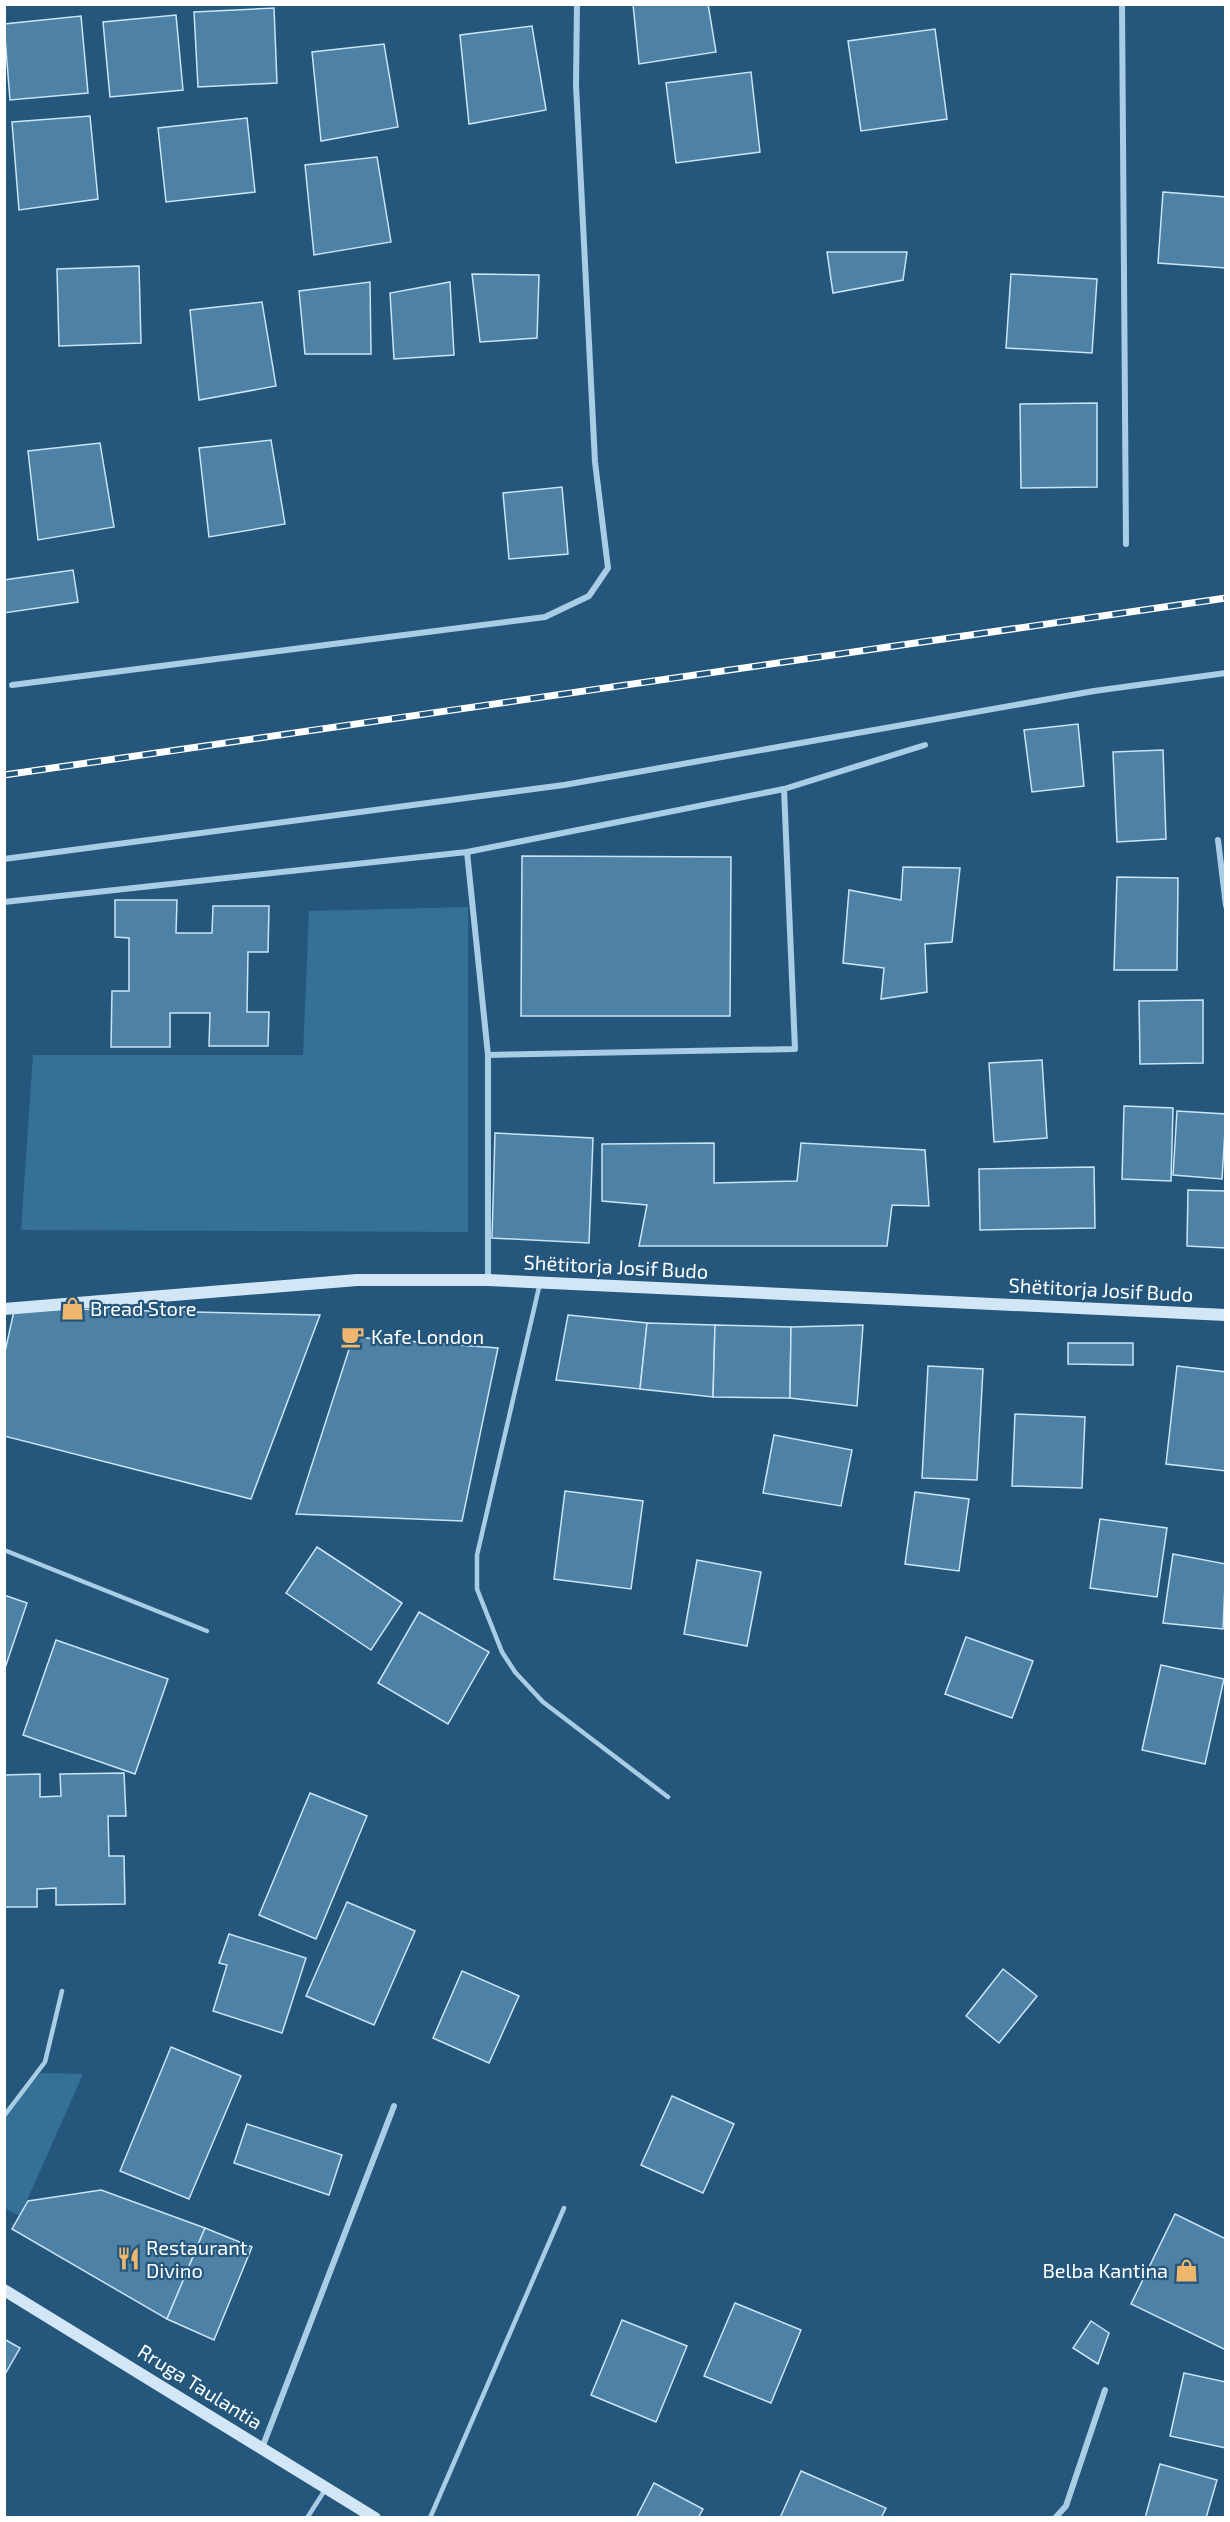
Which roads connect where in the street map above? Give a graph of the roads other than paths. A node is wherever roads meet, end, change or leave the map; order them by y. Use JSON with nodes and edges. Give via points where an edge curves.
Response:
{"nodes":[{"id":1,"x":577,"y":4,"type":"edge"},
{"id":2,"x":1122,"y":4,"type":"edge"},
{"id":3,"x":1126,"y":544,"type":"dead end"},
{"id":4,"x":1226,"y":672,"type":"edge"},
{"id":5,"x":12,"y":685,"type":"dead end"},
{"id":6,"x":925,"y":745,"type":"dead end"},
{"id":7,"x":784,"y":789,"type":"junction"},
{"id":8,"x":1218,"y":840,"type":"dead end"},
{"id":9,"x":467,"y":852,"type":"junction"},
{"id":10,"x":4,"y":859,"type":"edge"},
{"id":11,"x":4,"y":902,"type":"edge"},
{"id":12,"x":1226,"y":906,"type":"edge"},
{"id":13,"x":488,"y":1055,"type":"junction"},
{"id":14,"x":488,"y":1280,"type":"junction"},
{"id":15,"x":540,"y":1282,"type":"junction"},
{"id":16,"x":4,"y":1309,"type":"edge"},
{"id":17,"x":1226,"y":1315,"type":"edge"},
{"id":18,"x":4,"y":1550,"type":"edge"},
{"id":19,"x":207,"y":1631,"type":"dead end"},
{"id":20,"x":668,"y":1797,"type":"dead end"},
{"id":21,"x":62,"y":1991,"type":"dead end"},
{"id":22,"x":394,"y":2106,"type":"dead end"},
{"id":23,"x":4,"y":2116,"type":"edge"},
{"id":24,"x":564,"y":2208,"type":"dead end"},
{"id":25,"x":4,"y":2290,"type":"edge"},
{"id":26,"x":1105,"y":2390,"type":"dead end"},
{"id":27,"x":262,"y":2448,"type":"junction"},
{"id":28,"x":327,"y":2488,"type":"junction"},
{"id":29,"x":307,"y":2517,"type":"edge"},
{"id":30,"x":375,"y":2517,"type":"edge"},
{"id":31,"x":430,"y":2517,"type":"edge"},
{"id":32,"x":1055,"y":2517,"type":"edge"}],
"edges":[{"from":1,"to":5,"type":"street","via":[[576,85],[595,462],[608,568],[589,596],[545,617]]},
{"from":2,"to":3,"type":"street"},
{"from":4,"to":10,"type":"street","via":[[1094,691],[564,785]]},
{"from":6,"to":7,"type":"street"},
{"from":7,"to":9,"type":"street"},
{"from":7,"to":13,"type":"street","via":[[795,1048]]},
{"from":8,"to":12,"type":"street"},
{"from":9,"to":11,"type":"street"},
{"from":9,"to":13,"type":"street"},
{"from":13,"to":14,"type":"street"},
{"from":14,"to":15,"type":"main road","name":"Shëtitorja Josif Budo"},
{"from":14,"to":16,"type":"main road","name":"Shëtitorja Josif Budo","via":[[357,1280]]},
{"from":15,"to":17,"type":"main road","name":"Shëtitorja Josif Budo"},
{"from":15,"to":20,"type":"lane","via":[[477,1555],[477,1588],[502,1652],[515,1672],[543,1701]]},
{"from":18,"to":19,"type":"lane"},
{"from":21,"to":23,"type":"lane","via":[[45,2062]]},
{"from":22,"to":27,"type":"street"},
{"from":24,"to":31,"type":"lane"},
{"from":25,"to":27,"type":"main road","name":"Rruga Taulantia"},
{"from":26,"to":32,"type":"street","via":[[1066,2506]]},
{"from":27,"to":28,"type":"main road","name":"Rruga Taulantia"},
{"from":28,"to":29,"type":"lane"},
{"from":28,"to":30,"type":"main road","name":"Rruga Taulantia"}]}
